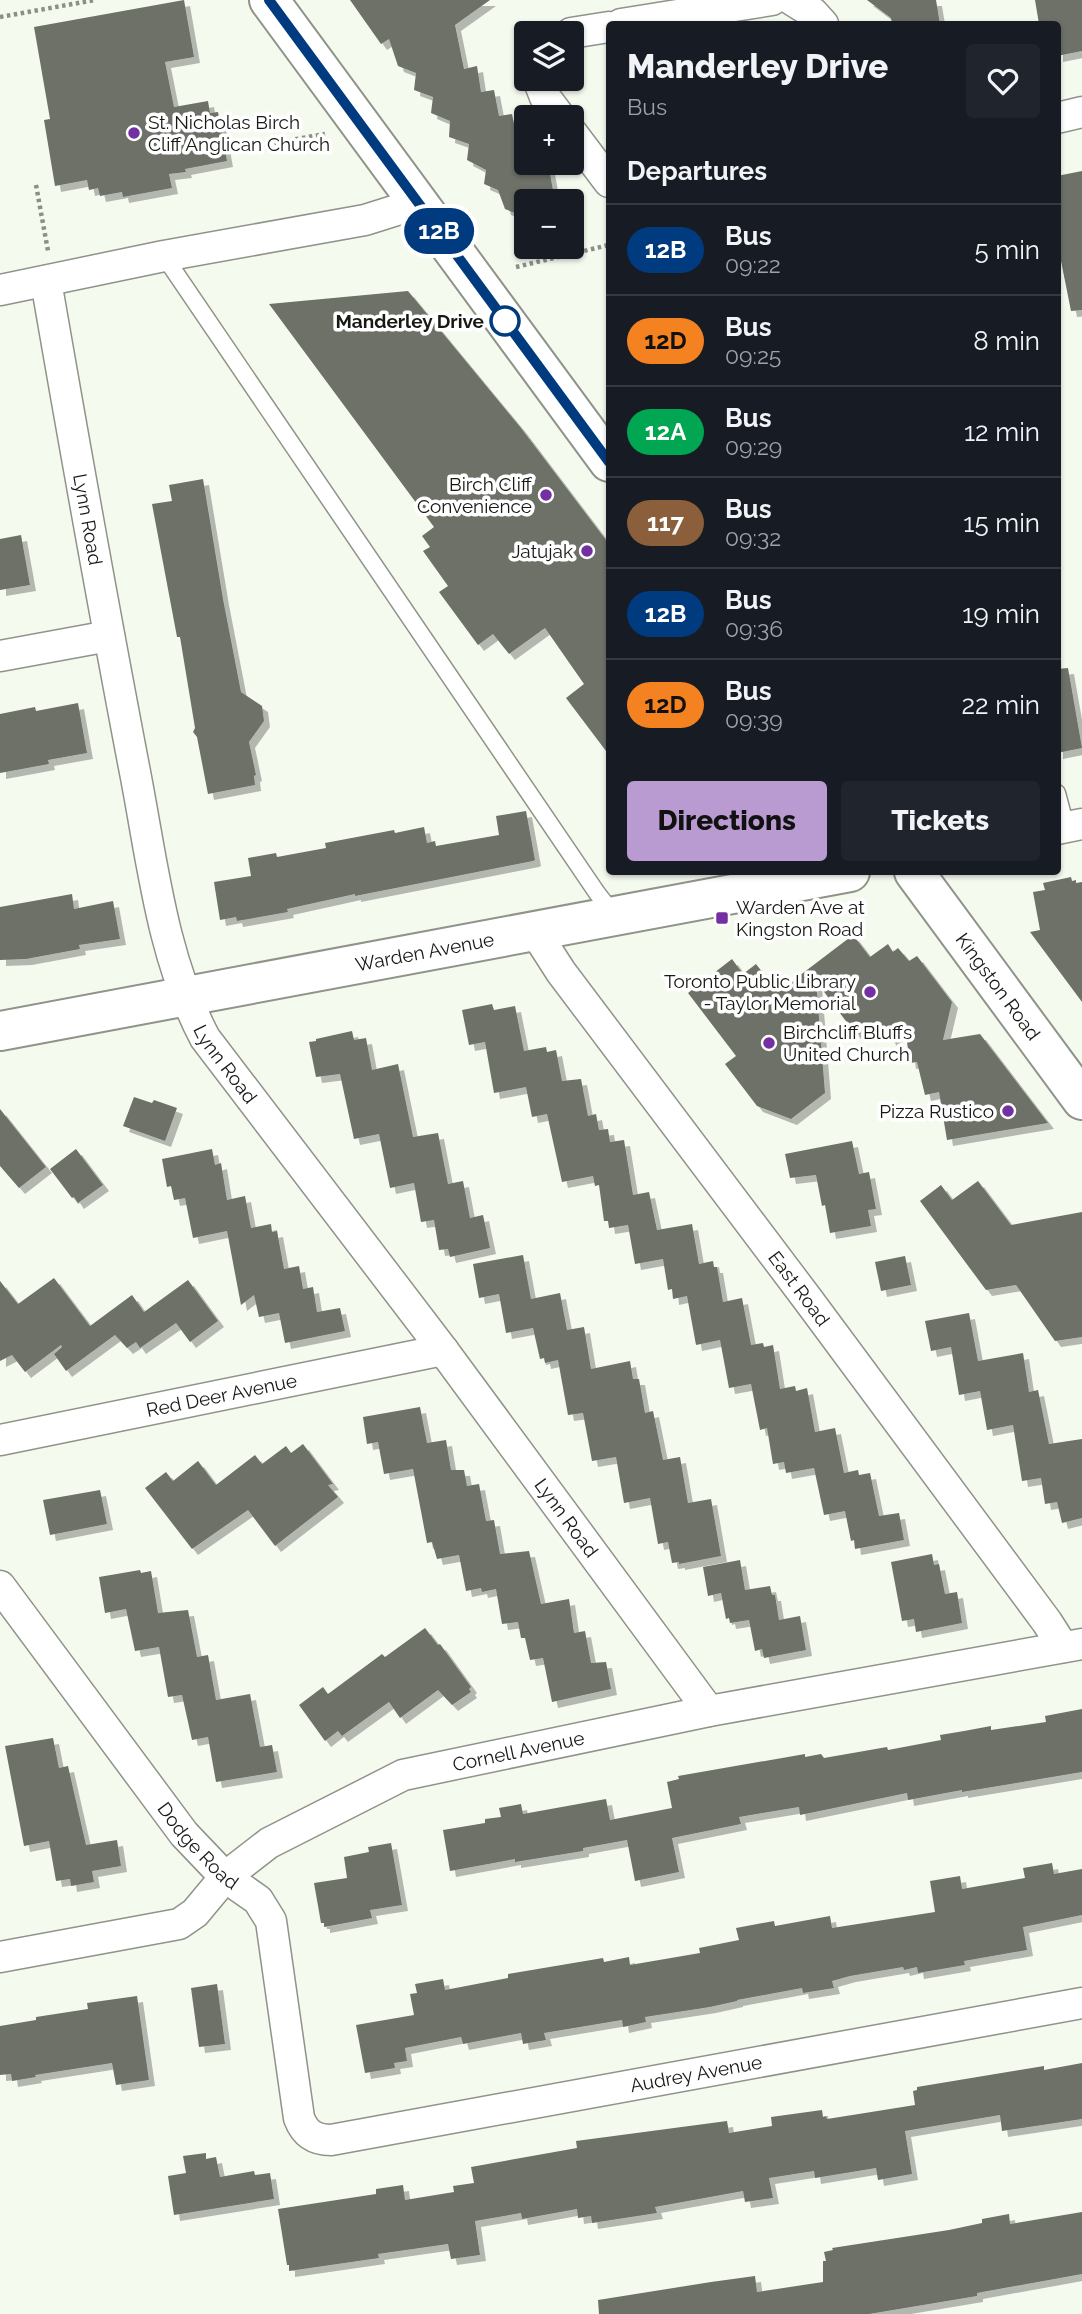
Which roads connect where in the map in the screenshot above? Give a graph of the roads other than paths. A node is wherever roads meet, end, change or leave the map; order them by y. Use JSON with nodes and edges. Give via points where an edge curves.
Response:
{"nodes":[{"id":1,"x":269,"y":0,"type":"edge"},
{"id":2,"x":772,"y":0,"type":"edge"},
{"id":3,"x":792,"y":0,"type":"edge"},
{"id":4,"x":640,"y":21,"type":"edge"},
{"id":5,"x":820,"y":21,"type":"edge"},
{"id":6,"x":606,"y":27,"type":"edge"},
{"id":7,"x":584,"y":31,"type":"edge"},
{"id":8,"x":1082,"y":112,"type":"edge"},
{"id":9,"x":1061,"y":117,"type":"edge"},
{"id":10,"x":584,"y":150,"type":"edge"},
{"id":11,"x":606,"y":179,"type":"edge"},
{"id":12,"x":419,"y":203,"type":"junction"},
{"id":13,"x":164,"y":256,"type":"junction"},
{"id":14,"x":50,"y":280,"type":"junction"},
{"id":15,"x":0,"y":290,"type":"edge"},
{"id":16,"x":606,"y":458,"type":"edge"},
{"id":17,"x":109,"y":636,"type":"junction"},
{"id":18,"x":0,"y":656,"type":"edge"},
{"id":19,"x":1061,"y":805,"type":"edge"},
{"id":20,"x":1068,"y":827,"type":"edge"},
{"id":21,"x":834,"y":875,"type":"edge"},
{"id":22,"x":916,"y":875,"type":"edge"},
{"id":23,"x":616,"y":917,"type":"junction"},
{"id":24,"x":534,"y":930,"type":"junction"},
{"id":25,"x":186,"y":996,"type":"junction"},
{"id":26,"x":0,"y":1031,"type":"edge"},
{"id":27,"x":1082,"y":1100,"type":"edge"},
{"id":28,"x":443,"y":1350,"type":"junction"},
{"id":29,"x":0,"y":1440,"type":"edge"},
{"id":30,"x":0,"y":1586,"type":"edge"},
{"id":31,"x":1072,"y":1646,"type":"edge"},
{"id":32,"x":709,"y":1711,"type":"junction"},
{"id":33,"x":225,"y":1877,"type":"junction"},
{"id":34,"x":0,"y":1957,"type":"edge"},
{"id":35,"x":1082,"y":2003,"type":"edge"},
{"id":36,"x":310,"y":2135,"type":"joint"}],
"edges":[{"from":1,"to":12,"type":"main road"},
{"from":2,"to":4,"type":"street"},
{"from":3,"to":5,"type":"street"},
{"from":6,"to":7,"type":"street"},
{"from":8,"to":9,"type":"street"},
{"from":10,"to":11,"type":"street"},
{"from":12,"to":13,"type":"street","via":[[365,220]]},
{"from":12,"to":16,"type":"main road"},
{"from":13,"to":14,"type":"street"},
{"from":13,"to":23,"type":"lane"},
{"from":14,"to":15,"type":"street"},
{"from":14,"to":17,"type":"street","name":"Lynn Road"},
{"from":17,"to":18,"type":"street"},
{"from":17,"to":25,"type":"street","name":"Lynn Road","via":[[171,954]]},
{"from":19,"to":20,"type":"lane"},
{"from":21,"to":23,"type":"main road","name":"Warden Avenue"},
{"from":22,"to":27,"type":"main road","name":"Kingston Road"},
{"from":23,"to":24,"type":"main road","name":"Warden Avenue"},
{"from":24,"to":25,"type":"main road","name":"Warden Avenue"},
{"from":24,"to":31,"type":"street","name":"East Road","via":[[1039,1611]]},
{"from":25,"to":26,"type":"main road","name":"Warden Avenue"},
{"from":25,"to":28,"type":"street","name":"Lynn Road","via":[[205,1038]]},
{"from":28,"to":29,"type":"street","name":"Red Deer Avenue"},
{"from":28,"to":32,"type":"street","name":"Lynn Road"},
{"from":30,"to":33,"type":"street","name":"Dodge Road","via":[[184,1834]]},
{"from":31,"to":32,"type":"street","name":"Cornell Avenue"},
{"from":32,"to":33,"type":"street","name":"Cornell Avenue","via":[[403,1775],[269,1843]]},
{"from":33,"to":34,"type":"street","name":"Cornell Avenue","via":[[195,1913],[179,1924]]},
{"from":33,"to":36,"type":"street","name":"Dodge Road","via":[[258,1900],[271,1921],[299,2118]]},
{"from":35,"to":36,"type":"street","name":"Audrey Avenue","via":[[331,2140]]}]}
